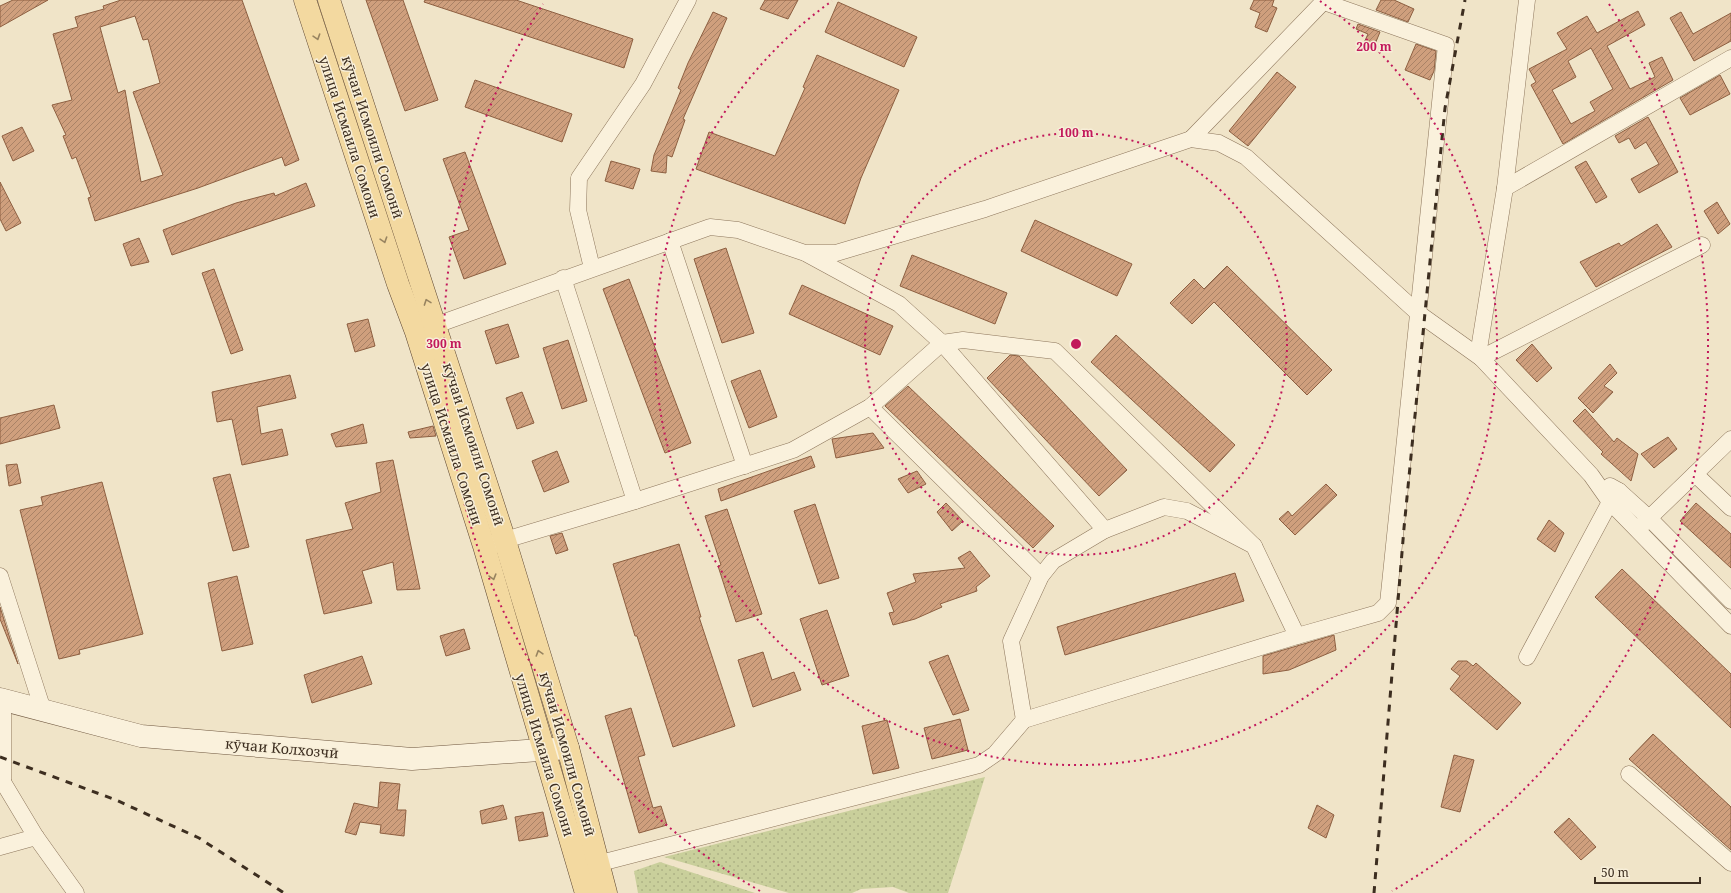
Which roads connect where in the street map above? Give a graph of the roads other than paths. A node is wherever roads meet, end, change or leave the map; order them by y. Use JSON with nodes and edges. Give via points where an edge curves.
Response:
{"nodes":[{"id":1,"x":305,"y":0,"type":"edge"},
{"id":2,"x":329,"y":0,"type":"edge"},
{"id":3,"x":688,"y":0,"type":"edge"},
{"id":4,"x":1325,"y":1,"type":"edge"},
{"id":5,"x":1531,"y":2,"type":"edge"},
{"id":6,"x":1731,"y":58,"type":"edge"},
{"id":7,"x":1191,"y":139,"type":"junction"},
{"id":8,"x":1505,"y":188,"type":"junction"},
{"id":9,"x":670,"y":241,"type":"junction"},
{"id":10,"x":1702,"y":245,"type":"dead end"},
{"id":11,"x":806,"y":253,"type":"junction"},
{"id":12,"x":592,"y":268,"type":"junction"},
{"id":13,"x":563,"y":278,"type":"junction"},
{"id":14,"x":1418,"y":313,"type":"junction"},
{"id":15,"x":426,"y":329,"type":"junction"},
{"id":16,"x":942,"y":343,"type":"junction"},
{"id":17,"x":1481,"y":358,"type":"junction"},
{"id":18,"x":870,"y":407,"type":"junction"},
{"id":19,"x":1731,"y":439,"type":"edge"},
{"id":20,"x":745,"y":466,"type":"junction"},
{"id":21,"x":1695,"y":474,"type":"junction"},
{"id":22,"x":1614,"y":496,"type":"junction"},
{"id":23,"x":635,"y":501,"type":"junction"},
{"id":24,"x":1731,"y":508,"type":"edge"},
{"id":25,"x":1649,"y":518,"type":"junction"},
{"id":26,"x":1105,"y":530,"type":"junction"},
{"id":27,"x":1637,"y":530,"type":"junction"},
{"id":28,"x":494,"y":544,"type":"junction"},
{"id":29,"x":1254,"y":546,"type":"junction"},
{"id":30,"x":0,"y":576,"type":"edge"},
{"id":31,"x":1041,"y":576,"type":"junction"},
{"id":32,"x":1731,"y":601,"type":"edge"},
{"id":33,"x":1731,"y":626,"type":"edge"},
{"id":34,"x":1297,"y":636,"type":"junction"},
{"id":35,"x":1527,"y":657,"type":"dead end"},
{"id":36,"x":2,"y":699,"type":"edge"},
{"id":37,"x":43,"y":710,"type":"junction"},
{"id":38,"x":1024,"y":720,"type":"junction"},
{"id":39,"x":568,"y":748,"type":"junction"},
{"id":40,"x":543,"y":750,"type":"junction"},
{"id":41,"x":1629,"y":774,"type":"dead end"},
{"id":42,"x":2,"y":782,"type":"edge"},
{"id":43,"x":36,"y":837,"type":"junction"},
{"id":44,"x":0,"y":847,"type":"edge"},
{"id":45,"x":1731,"y":863,"type":"edge"},
{"id":46,"x":589,"y":866,"type":"junction"},
{"id":47,"x":76,"y":893,"type":"edge"},
{"id":48,"x":586,"y":893,"type":"edge"},
{"id":49,"x":606,"y":893,"type":"edge"}],
"edges":[{"from":1,"to":15,"type":"main road","name":"улица Исмаила Сомони","one_way":true,"via":[[398,284]]},
{"from":15,"to":2,"type":"main road","name":"кӯчаи Исмоили Сомонӣ","one_way":true,"via":[[416,271]]},
{"from":3,"to":12,"type":"street","via":[[643,84],[579,178],[578,210]]},
{"from":4,"to":7,"type":"street"},
{"from":4,"to":14,"type":"street","via":[[1446,45]]},
{"from":5,"to":8,"type":"street"},
{"from":6,"to":8,"type":"street"},
{"from":7,"to":11,"type":"street","via":[[985,209],[836,253]]},
{"from":7,"to":14,"type":"street","via":[[1219,143],[1246,157]]},
{"from":8,"to":17,"type":"street","via":[[1479,349]]},
{"from":9,"to":11,"type":"street","via":[[710,227],[738,230]]},
{"from":9,"to":12,"type":"street"},
{"from":9,"to":20,"type":"street"},
{"from":10,"to":17,"type":"street"},
{"from":11,"to":16,"type":"street","via":[[899,304]]},
{"from":12,"to":13,"type":"street"},
{"from":13,"to":15,"type":"street"},
{"from":13,"to":23,"type":"street"},
{"from":14,"to":17,"type":"street"},
{"from":14,"to":34,"type":"street","via":[[1388,603],[1378,613]]},
{"from":15,"to":28,"type":"main road","name":"кӯчаи Исмоили Сомонӣ"},
{"from":16,"to":18,"type":"street"},
{"from":16,"to":26,"type":"street"},
{"from":16,"to":29,"type":"street","via":[[963,340],[1055,351]]},
{"from":17,"to":22,"type":"street"},
{"from":18,"to":20,"type":"street","via":[[794,450]]},
{"from":18,"to":31,"type":"street"},
{"from":19,"to":21,"type":"street"},
{"from":20,"to":23,"type":"street"},
{"from":21,"to":24,"type":"street"},
{"from":21,"to":25,"type":"street"},
{"from":22,"to":25,"type":"street"},
{"from":22,"to":27,"type":"street"},
{"from":22,"to":35,"type":"street"},
{"from":23,"to":28,"type":"street"},
{"from":25,"to":27,"type":"street"},
{"from":25,"to":32,"type":"street"},
{"from":26,"to":29,"type":"street","via":[[1164,507],[1187,511]]},
{"from":26,"to":31,"type":"street","via":[[1053,561]]},
{"from":27,"to":33,"type":"street"},
{"from":39,"to":28,"type":"main road","name":"кӯчаи Исмоили Сомонӣ","one_way":true},
{"from":28,"to":40,"type":"main road","name":"улица Исмаила Сомони","one_way":true},
{"from":29,"to":34,"type":"street"},
{"from":30,"to":37,"type":"street"},
{"from":31,"to":38,"type":"street","via":[[1011,641]]},
{"from":34,"to":38,"type":"street"},
{"from":36,"to":37,"type":"main road","name":"кӯчаи Колхозчӣ"},
{"from":36,"to":42,"type":"street"},
{"from":37,"to":40,"type":"main road","name":"кӯчаи Колхозчӣ","via":[[142,736],[412,759]]},
{"from":38,"to":46,"type":"street","via":[[995,754],[979,765]]},
{"from":39,"to":40,"type":"main road","name":"кӯчаи Колхозчӣ"},
{"from":39,"to":46,"type":"main road","name":"кӯчаи Исмоили Сомонӣ"},
{"from":40,"to":46,"type":"main road","name":"улица Исмаила Сомони"},
{"from":41,"to":45,"type":"street"},
{"from":42,"to":43,"type":"street"},
{"from":43,"to":44,"type":"street"},
{"from":43,"to":47,"type":"street"},
{"from":46,"to":48,"type":"main road","name":"улица Исмаила Сомони"},
{"from":46,"to":49,"type":"main road","name":"кӯчаи Исмоили Сомонӣ"}]}
